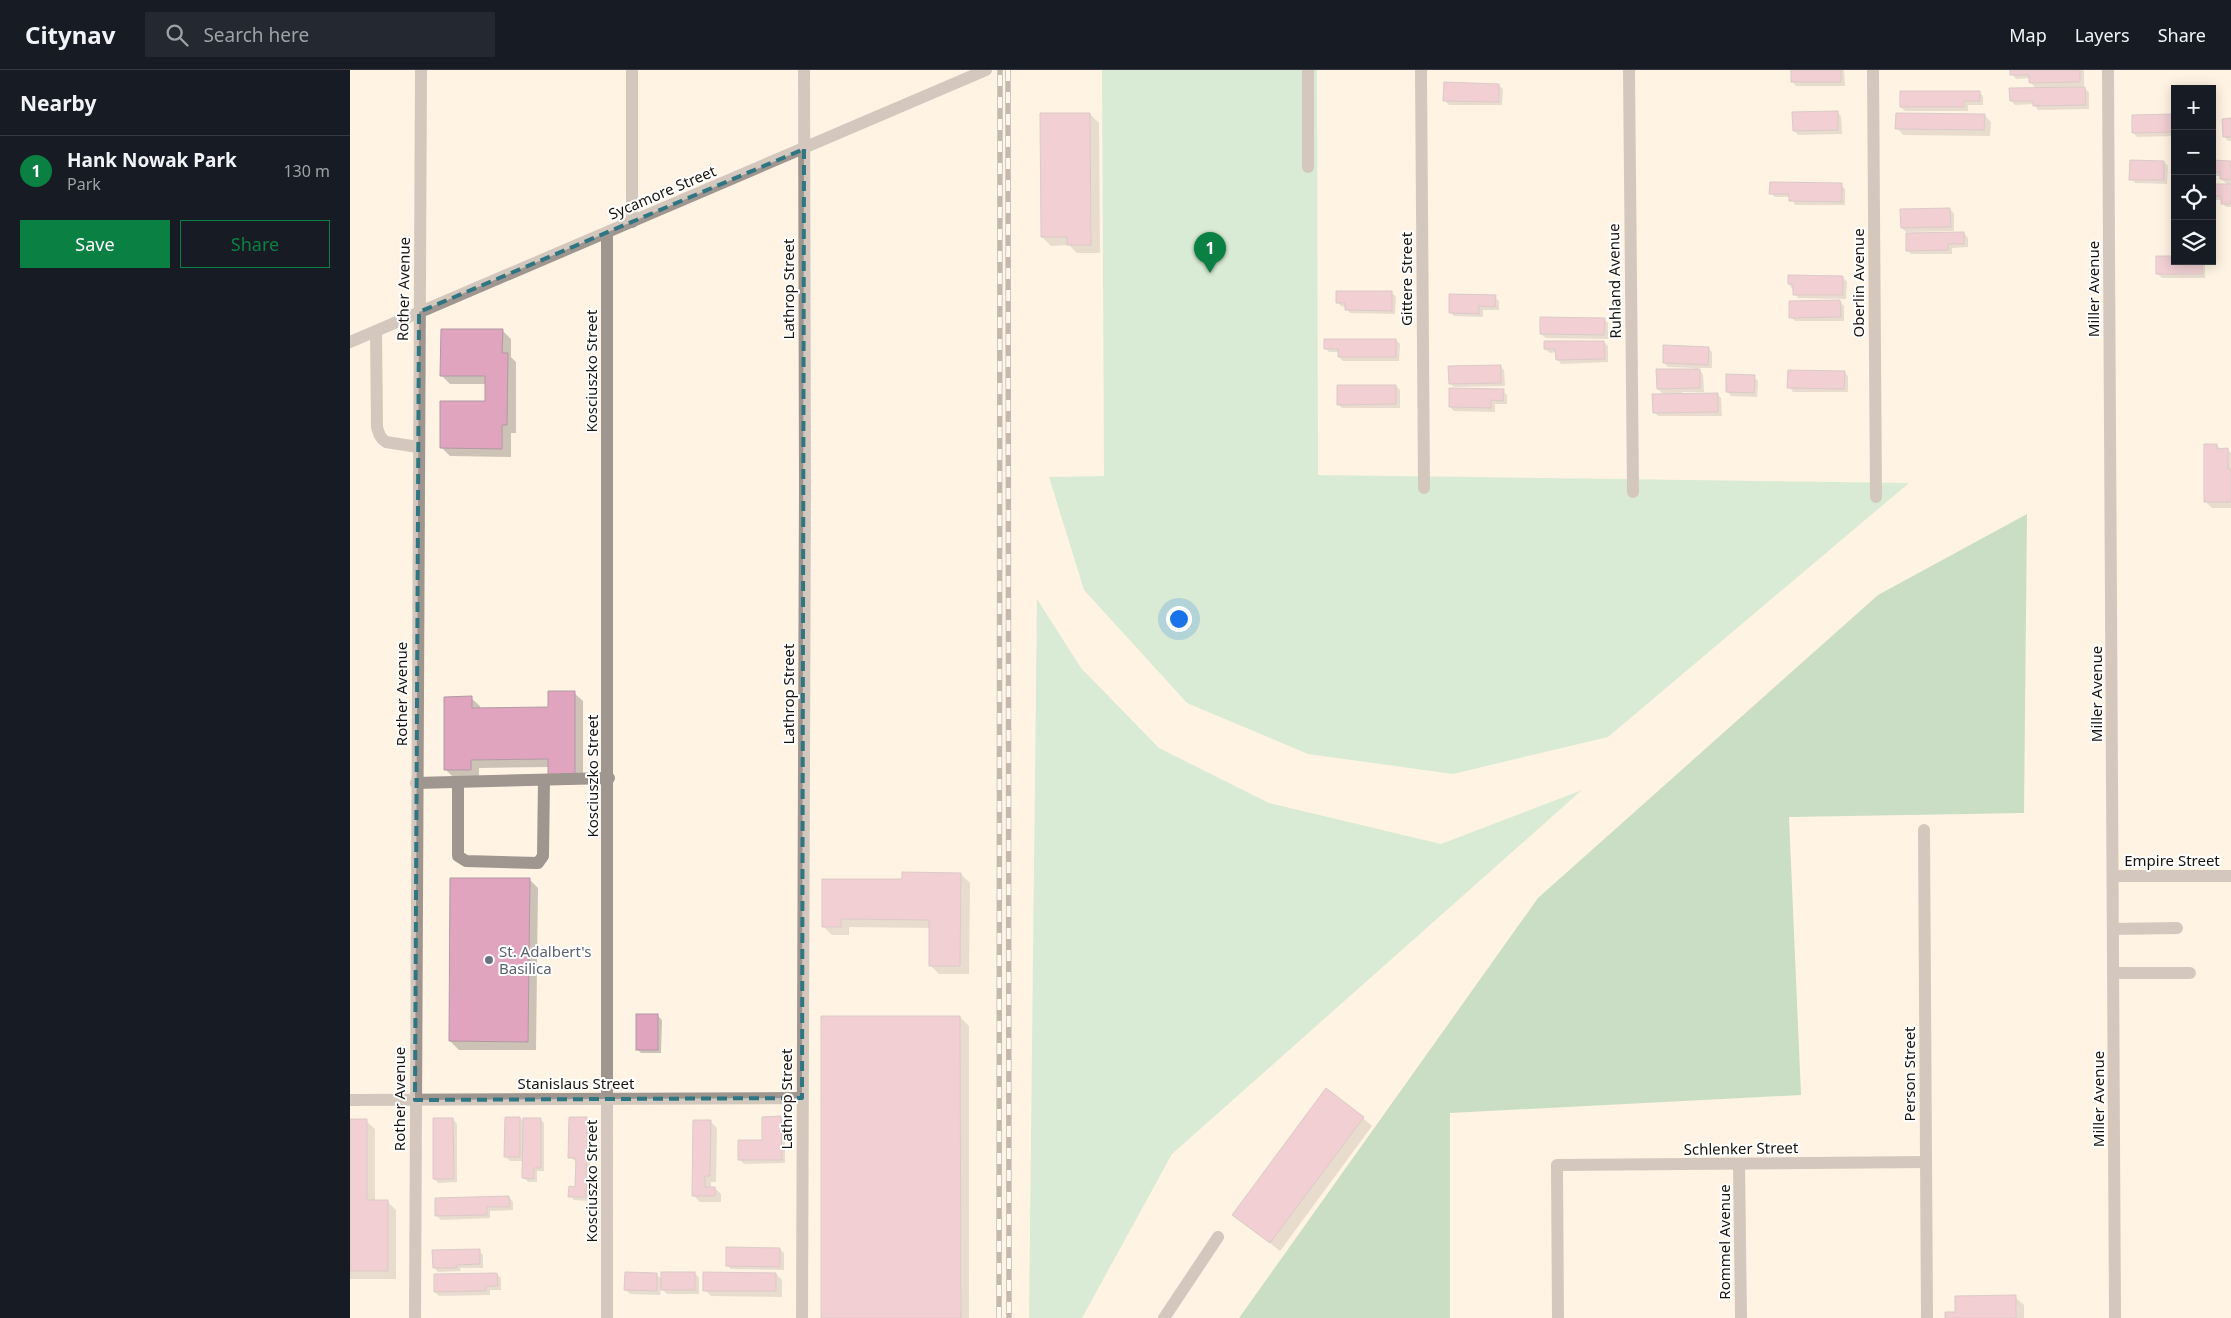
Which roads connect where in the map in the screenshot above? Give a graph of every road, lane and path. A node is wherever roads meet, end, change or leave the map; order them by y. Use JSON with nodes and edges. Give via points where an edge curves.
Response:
{"nodes":[{"id":1,"x":421,"y":70,"type":"edge"},
{"id":2,"x":632,"y":70,"type":"edge"},
{"id":3,"x":804,"y":70,"type":"edge"},
{"id":4,"x":986,"y":70,"type":"edge"},
{"id":5,"x":1308,"y":70,"type":"edge"},
{"id":6,"x":1421,"y":70,"type":"edge"},
{"id":7,"x":1629,"y":70,"type":"edge"},
{"id":8,"x":1873,"y":70,"type":"edge"},
{"id":9,"x":2108,"y":70,"type":"edge"},
{"id":10,"x":804,"y":149,"type":"junction"},
{"id":11,"x":1308,"y":167,"type":"dead end"},
{"id":12,"x":632,"y":222,"type":"junction"},
{"id":13,"x":607,"y":233,"type":"junction"},
{"id":14,"x":419,"y":312,"type":"junction"},
{"id":15,"x":376,"y":331,"type":"junction"},
{"id":16,"x":350,"y":342,"type":"edge"},
{"id":17,"x":418,"y":447,"type":"junction"},
{"id":18,"x":1424,"y":488,"type":"dead end"},
{"id":19,"x":1633,"y":492,"type":"dead end"},
{"id":20,"x":1876,"y":497,"type":"dead end"},
{"id":21,"x":608,"y":778,"type":"junction"},
{"id":22,"x":544,"y":780,"type":"junction"},
{"id":23,"x":458,"y":782,"type":"junction"},
{"id":24,"x":416,"y":783,"type":"junction"},
{"id":25,"x":1924,"y":830,"type":"dead end"},
{"id":26,"x":2113,"y":876,"type":"junction"},
{"id":27,"x":2231,"y":876,"type":"edge"},
{"id":28,"x":2177,"y":928,"type":"dead end"},
{"id":29,"x":2113,"y":929,"type":"junction"},
{"id":30,"x":2113,"y":973,"type":"junction"},
{"id":31,"x":2190,"y":973,"type":"dead end"},
{"id":32,"x":802,"y":1098,"type":"junction"},
{"id":33,"x":607,"y":1099,"type":"junction"},
{"id":34,"x":350,"y":1100,"type":"edge"},
{"id":35,"x":415,"y":1100,"type":"junction"},
{"id":36,"x":1926,"y":1162,"type":"junction"},
{"id":37,"x":1739,"y":1165,"type":"junction"},
{"id":38,"x":1218,"y":1237,"type":"dead end"},
{"id":39,"x":415,"y":1318,"type":"edge"},
{"id":40,"x":607,"y":1318,"type":"edge"},
{"id":41,"x":802,"y":1318,"type":"edge"},
{"id":42,"x":1164,"y":1318,"type":"edge"},
{"id":43,"x":1558,"y":1318,"type":"edge"},
{"id":44,"x":1741,"y":1318,"type":"edge"},
{"id":45,"x":1927,"y":1318,"type":"edge"},
{"id":46,"x":2115,"y":1318,"type":"edge"}],
"edges":[{"from":1,"to":14,"type":"street","name":"Rother Avenue"},
{"from":2,"to":12,"type":"street"},
{"from":3,"to":10,"type":"street","name":"Lathrop Street"},
{"from":4,"to":10,"type":"street","name":"Sycamore Street"},
{"from":5,"to":11,"type":"street"},
{"from":6,"to":18,"type":"street","name":"Gittere Street"},
{"from":7,"to":19,"type":"street","name":"Ruhland Avenue"},
{"from":8,"to":20,"type":"street","name":"Oberlin Avenue"},
{"from":9,"to":26,"type":"street","name":"Miller Avenue"},
{"from":10,"to":12,"type":"street","name":"Sycamore Street"},
{"from":10,"to":32,"type":"street","name":"Lathrop Street"},
{"from":12,"to":13,"type":"street","name":"Sycamore Street"},
{"from":13,"to":14,"type":"street","name":"Sycamore Street"},
{"from":13,"to":21,"type":"street","name":"Kosciuszko Street"},
{"from":14,"to":15,"type":"street","name":"Sycamore Street"},
{"from":14,"to":17,"type":"street","name":"Rother Avenue"},
{"from":15,"to":16,"type":"street","name":"Sycamore Street"},
{"from":15,"to":17,"type":"street","via":[[379,434],[386,442]]},
{"from":17,"to":24,"type":"street","name":"Rother Avenue"},
{"from":21,"to":22,"type":"street"},
{"from":21,"to":33,"type":"street","name":"Kosciuszko Street"},
{"from":22,"to":23,"type":"street"},
{"from":22,"to":23,"type":"street","via":[[543,856],[538,863],[466,861],[458,856]]},
{"from":23,"to":24,"type":"street"},
{"from":24,"to":35,"type":"street","name":"Rother Avenue"},
{"from":25,"to":36,"type":"street","name":"Person Street"},
{"from":26,"to":27,"type":"street","name":"Empire Street"},
{"from":26,"to":29,"type":"street","name":"Miller Avenue"},
{"from":28,"to":29,"type":"street"},
{"from":29,"to":30,"type":"street","name":"Miller Avenue"},
{"from":30,"to":31,"type":"street"},
{"from":30,"to":46,"type":"street","name":"Miller Avenue"},
{"from":32,"to":33,"type":"street","name":"Stanislaus Street"},
{"from":32,"to":41,"type":"street","name":"Lathrop Street"},
{"from":33,"to":35,"type":"street","name":"Stanislaus Street"},
{"from":33,"to":40,"type":"street","name":"Kosciuszko Street"},
{"from":34,"to":35,"type":"street","name":"Stanislaus Street"},
{"from":35,"to":39,"type":"street","name":"Rother Avenue"},
{"from":36,"to":37,"type":"street","name":"Schlenker Street"},
{"from":36,"to":45,"type":"street","name":"Person Street"},
{"from":37,"to":43,"type":"street","name":"Schlenker Street","via":[[1557,1165]]},
{"from":37,"to":44,"type":"street","name":"Rommel Avenue"},
{"from":38,"to":42,"type":"street"}]}
